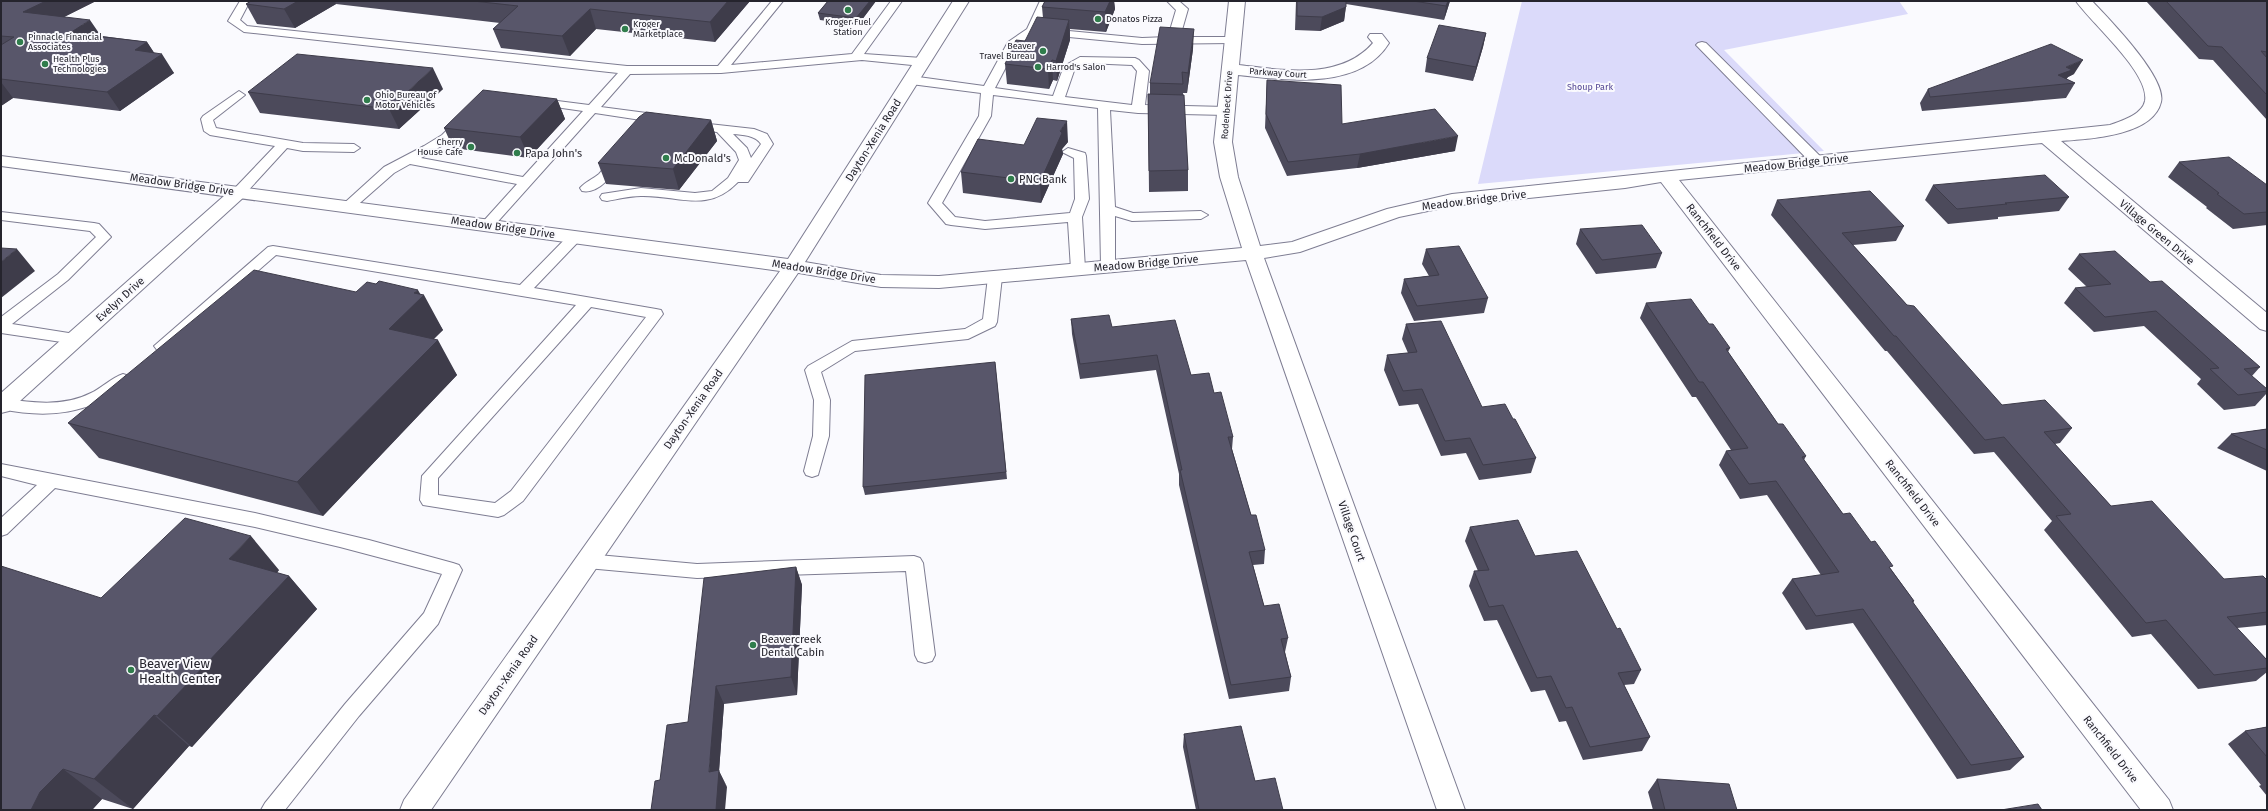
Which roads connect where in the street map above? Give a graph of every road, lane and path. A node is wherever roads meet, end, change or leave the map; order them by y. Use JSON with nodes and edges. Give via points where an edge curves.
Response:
{"nodes":[{"id":1,"x":245,"y":1,"type":"edge"},
{"id":2,"x":778,"y":1,"type":"edge"},
{"id":3,"x":898,"y":1,"type":"edge"},
{"id":4,"x":961,"y":1,"type":"edge"},
{"id":5,"x":1045,"y":1,"type":"edge"},
{"id":6,"x":1172,"y":1,"type":"edge"},
{"id":7,"x":1237,"y":1,"type":"edge"},
{"id":8,"x":2084,"y":1,"type":"edge"},
{"id":9,"x":1032,"y":31,"type":"junction"},
{"id":10,"x":1376,"y":37,"type":"dead end"},
{"id":11,"x":1173,"y":40,"type":"junction"},
{"id":12,"x":1233,"y":40,"type":"junction"},
{"id":13,"x":1702,"y":45,"type":"dead end"},
{"id":14,"x":855,"y":58,"type":"junction"},
{"id":15,"x":721,"y":69,"type":"junction"},
{"id":16,"x":1229,"y":69,"type":"junction"},
{"id":17,"x":627,"y":70,"type":"junction"},
{"id":18,"x":916,"y":71,"type":"junction"},
{"id":19,"x":987,"y":91,"type":"junction"},
{"id":20,"x":239,"y":95,"type":"dead end"},
{"id":21,"x":523,"y":100,"type":"edge"},
{"id":22,"x":1058,"y":100,"type":"junction"},
{"id":23,"x":1104,"y":105,"type":"junction"},
{"id":24,"x":592,"y":109,"type":"junction"},
{"id":25,"x":1138,"y":109,"type":"junction"},
{"id":26,"x":473,"y":110,"type":"edge"},
{"id":27,"x":1226,"y":111,"type":"junction"},
{"id":28,"x":654,"y":118,"type":"edge"},
{"id":29,"x":666,"y":124,"type":"edge"},
{"id":30,"x":679,"y":124,"type":"edge"},
{"id":31,"x":647,"y":129,"type":"edge"},
{"id":32,"x":721,"y":129,"type":"junction"},
{"id":33,"x":2048,"y":139,"type":"junction"},
{"id":34,"x":972,"y":140,"type":"junction"},
{"id":35,"x":986,"y":141,"type":"edge"},
{"id":36,"x":284,"y":144,"type":"junction"},
{"id":37,"x":354,"y":148,"type":"dead end"},
{"id":38,"x":624,"y":151,"type":"edge"},
{"id":39,"x":1068,"y":152,"type":"dead end"},
{"id":40,"x":410,"y":160,"type":"junction"},
{"id":41,"x":1817,"y":161,"type":"junction"},
{"id":42,"x":1,"y":162,"type":"edge"},
{"id":43,"x":1666,"y":176,"type":"junction"},
{"id":44,"x":526,"y":182,"type":"junction"},
{"id":45,"x":587,"y":188,"type":"dead end"},
{"id":46,"x":239,"y":192,"type":"junction"},
{"id":47,"x":716,"y":194,"type":"junction"},
{"id":48,"x":607,"y":197,"type":"dead end"},
{"id":49,"x":348,"y":206,"type":"junction"},
{"id":50,"x":1108,"y":209,"type":"junction"},
{"id":51,"x":1202,"y":215,"type":"dead end"},
{"id":52,"x":1,"y":216,"type":"edge"},
{"id":53,"x":1075,"y":217,"type":"junction"},
{"id":54,"x":487,"y":225,"type":"junction"},
{"id":55,"x":575,"y":237,"type":"junction"},
{"id":56,"x":1253,"y":253,"type":"junction"},
{"id":57,"x":792,"y":266,"type":"junction"},
{"id":58,"x":1108,"y":266,"type":"junction"},
{"id":59,"x":1078,"y":269,"type":"junction"},
{"id":60,"x":995,"y":277,"type":"junction"},
{"id":61,"x":524,"y":290,"type":"junction"},
{"id":62,"x":587,"y":302,"type":"junction"},
{"id":63,"x":2267,"y":324,"type":"edge"},
{"id":64,"x":1,"y":325,"type":"edge"},
{"id":65,"x":1,"y":328,"type":"edge"},
{"id":66,"x":75,"y":339,"type":"junction"},
{"id":67,"x":149,"y":357,"type":"edge"},
{"id":68,"x":131,"y":373,"type":"edge"},
{"id":69,"x":2,"y":405,"type":"edge"},
{"id":70,"x":1,"y":470,"type":"edge"},
{"id":71,"x":812,"y":471,"type":"dead end"},
{"id":72,"x":51,"y":482,"type":"junction"},
{"id":73,"x":1,"y":529,"type":"edge"},
{"id":74,"x":587,"y":561,"type":"junction"},
{"id":75,"x":925,"y":655,"type":"dead end"},
{"id":76,"x":272,"y":810,"type":"edge"},
{"id":77,"x":414,"y":810,"type":"edge"},
{"id":78,"x":1451,"y":810,"type":"edge"},
{"id":79,"x":2159,"y":810,"type":"edge"}],
"edges":[{"from":1,"to":17,"type":"lane","via":[[234,20],[244,29]]},
{"from":2,"to":15,"type":"lane"},
{"from":3,"to":14,"type":"lane"},
{"from":4,"to":18,"type":"street","name":"Dayton-Xenia Road"},
{"from":5,"to":9,"type":"lane"},
{"from":6,"to":11,"type":"lane","via":[[1182,9]]},
{"from":7,"to":12,"type":"street","name":"Rodenbeck Drive"},
{"from":8,"to":33,"type":"street","name":"Meadow Bridge Drive","via":[[2142,68],[2151,84],[2153,101],[2148,111],[2128,124],[2102,132]]},
{"from":9,"to":11,"type":"lane","via":[[1142,41]]},
{"from":9,"to":19,"type":"lane","via":[[1012,44]]},
{"from":10,"to":16,"type":"street","name":"Parkway Court","via":[[1381,43],[1379,47],[1361,61],[1334,72],[1301,75]]},
{"from":11,"to":12,"type":"lane"},
{"from":12,"to":16,"type":"street","name":"Rodenbeck Drive"},
{"from":13,"to":41,"type":"lane"},
{"from":14,"to":15,"type":"lane"},
{"from":14,"to":18,"type":"lane"},
{"from":15,"to":17,"type":"lane"},
{"from":16,"to":27,"type":"street","name":"Rodenbeck Drive"},
{"from":17,"to":24,"type":"lane"},
{"from":18,"to":19,"type":"lane"},
{"from":18,"to":57,"type":"street","name":"Dayton-Xenia Road"},
{"from":19,"to":22,"type":"lane"},
{"from":19,"to":34,"type":"lane","via":[[985,116]]},
{"from":20,"to":36,"type":"lane","via":[[207,119],[210,131]]},
{"from":21,"to":24,"type":"lane"},
{"from":22,"to":23,"type":"lane"},
{"from":22,"to":25,"type":"lane","via":[[1070,66],[1084,59],[1135,62],[1143,71]]},
{"from":23,"to":25,"type":"lane"},
{"from":23,"to":50,"type":"lane"},
{"from":24,"to":28,"type":"lane"},
{"from":24,"to":44,"type":"lane"},
{"from":25,"to":27,"type":"lane"},
{"from":26,"to":40,"type":"lane","via":[[446,138]]},
{"from":27,"to":56,"type":"street","name":"Rodenbeck Drive","via":[[1223,142],[1228,177]]},
{"from":29,"to":31,"type":"lane"},
{"from":30,"to":32,"type":"lane"},
{"from":32,"to":47,"type":"lane","via":[[742,151],[745,160],[733,180]]},
{"from":32,"to":47,"type":"lane","via":[[750,132],[763,137],[768,144],[734,189]]},
{"from":33,"to":41,"type":"street","name":"Meadow Bridge Drive"},
{"from":33,"to":63,"type":"street","name":"Village Green Drive"},
{"from":34,"to":35,"type":"lane"},
{"from":34,"to":53,"type":"lane","via":[[934,203],[951,220],[985,225]]},
{"from":36,"to":37,"type":"lane"},
{"from":36,"to":46,"type":"lane"},
{"from":38,"to":45,"type":"lane","via":[[603,176]]},
{"from":39,"to":53,"type":"lane","via":[[1080,156],[1082,199]]},
{"from":40,"to":44,"type":"lane"},
{"from":40,"to":49,"type":"lane","via":[[389,170]]},
{"from":41,"to":43,"type":"street","name":"Meadow Bridge Drive"},
{"from":42,"to":46,"type":"street","name":"Meadow Bridge Drive"},
{"from":43,"to":56,"type":"street","name":"Meadow Bridge Drive","via":[[1625,184],[1447,201],[1394,213],[1293,248]]},
{"from":43,"to":79,"type":"street","name":"Ranchfield Drive"},
{"from":44,"to":54,"type":"lane"},
{"from":46,"to":49,"type":"street","name":"Meadow Bridge Drive"},
{"from":46,"to":66,"type":"street","name":"Evelyn Drive"},
{"from":47,"to":48,"type":"lane","via":[[695,197],[641,192]]},
{"from":49,"to":54,"type":"street","name":"Meadow Bridge Drive"},
{"from":50,"to":51,"type":"lane","via":[[1132,217]]},
{"from":50,"to":58,"type":"lane"},
{"from":52,"to":64,"type":"lane","via":[[94,227],[104,237],[63,277]]},
{"from":53,"to":59,"type":"lane"},
{"from":54,"to":55,"type":"street","name":"Meadow Bridge Drive"},
{"from":55,"to":57,"type":"street","name":"Meadow Bridge Drive"},
{"from":55,"to":61,"type":"lane"},
{"from":56,"to":58,"type":"street","name":"Meadow Bridge Drive"},
{"from":56,"to":78,"type":"street","name":"Village Court"},
{"from":57,"to":60,"type":"street","name":"Meadow Bridge Drive","via":[[881,280],[939,282]]},
{"from":57,"to":74,"type":"street","name":"Dayton-Xenia Road"},
{"from":58,"to":59,"type":"street","name":"Meadow Bridge Drive"},
{"from":59,"to":60,"type":"street","name":"Meadow Bridge Drive"},
{"from":60,"to":71,"type":"lane","via":[[990,322],[968,334],[852,346],[813,370],[822,400],[821,436]]},
{"from":61,"to":62,"type":"lane"},
{"from":61,"to":67,"type":"lane","via":[[273,250]]},
{"from":62,"to":62,"type":"lane","via":[[656,314],[517,496],[498,510],[429,500],[430,476]]},
{"from":65,"to":66,"type":"lane"},
{"from":66,"to":69,"type":"street","name":"Evelyn Drive"},
{"from":68,"to":69,"type":"lane","via":[[113,388],[72,408],[36,410]]},
{"from":70,"to":72,"type":"lane"},
{"from":72,"to":73,"type":"lane"},
{"from":72,"to":76,"type":"lane","via":[[226,513],[385,550],[453,570],[431,618],[352,710]]},
{"from":74,"to":75,"type":"lane","via":[[697,571],[914,564]]},
{"from":74,"to":77,"type":"street","name":"Dayton-Xenia Road"}]}
